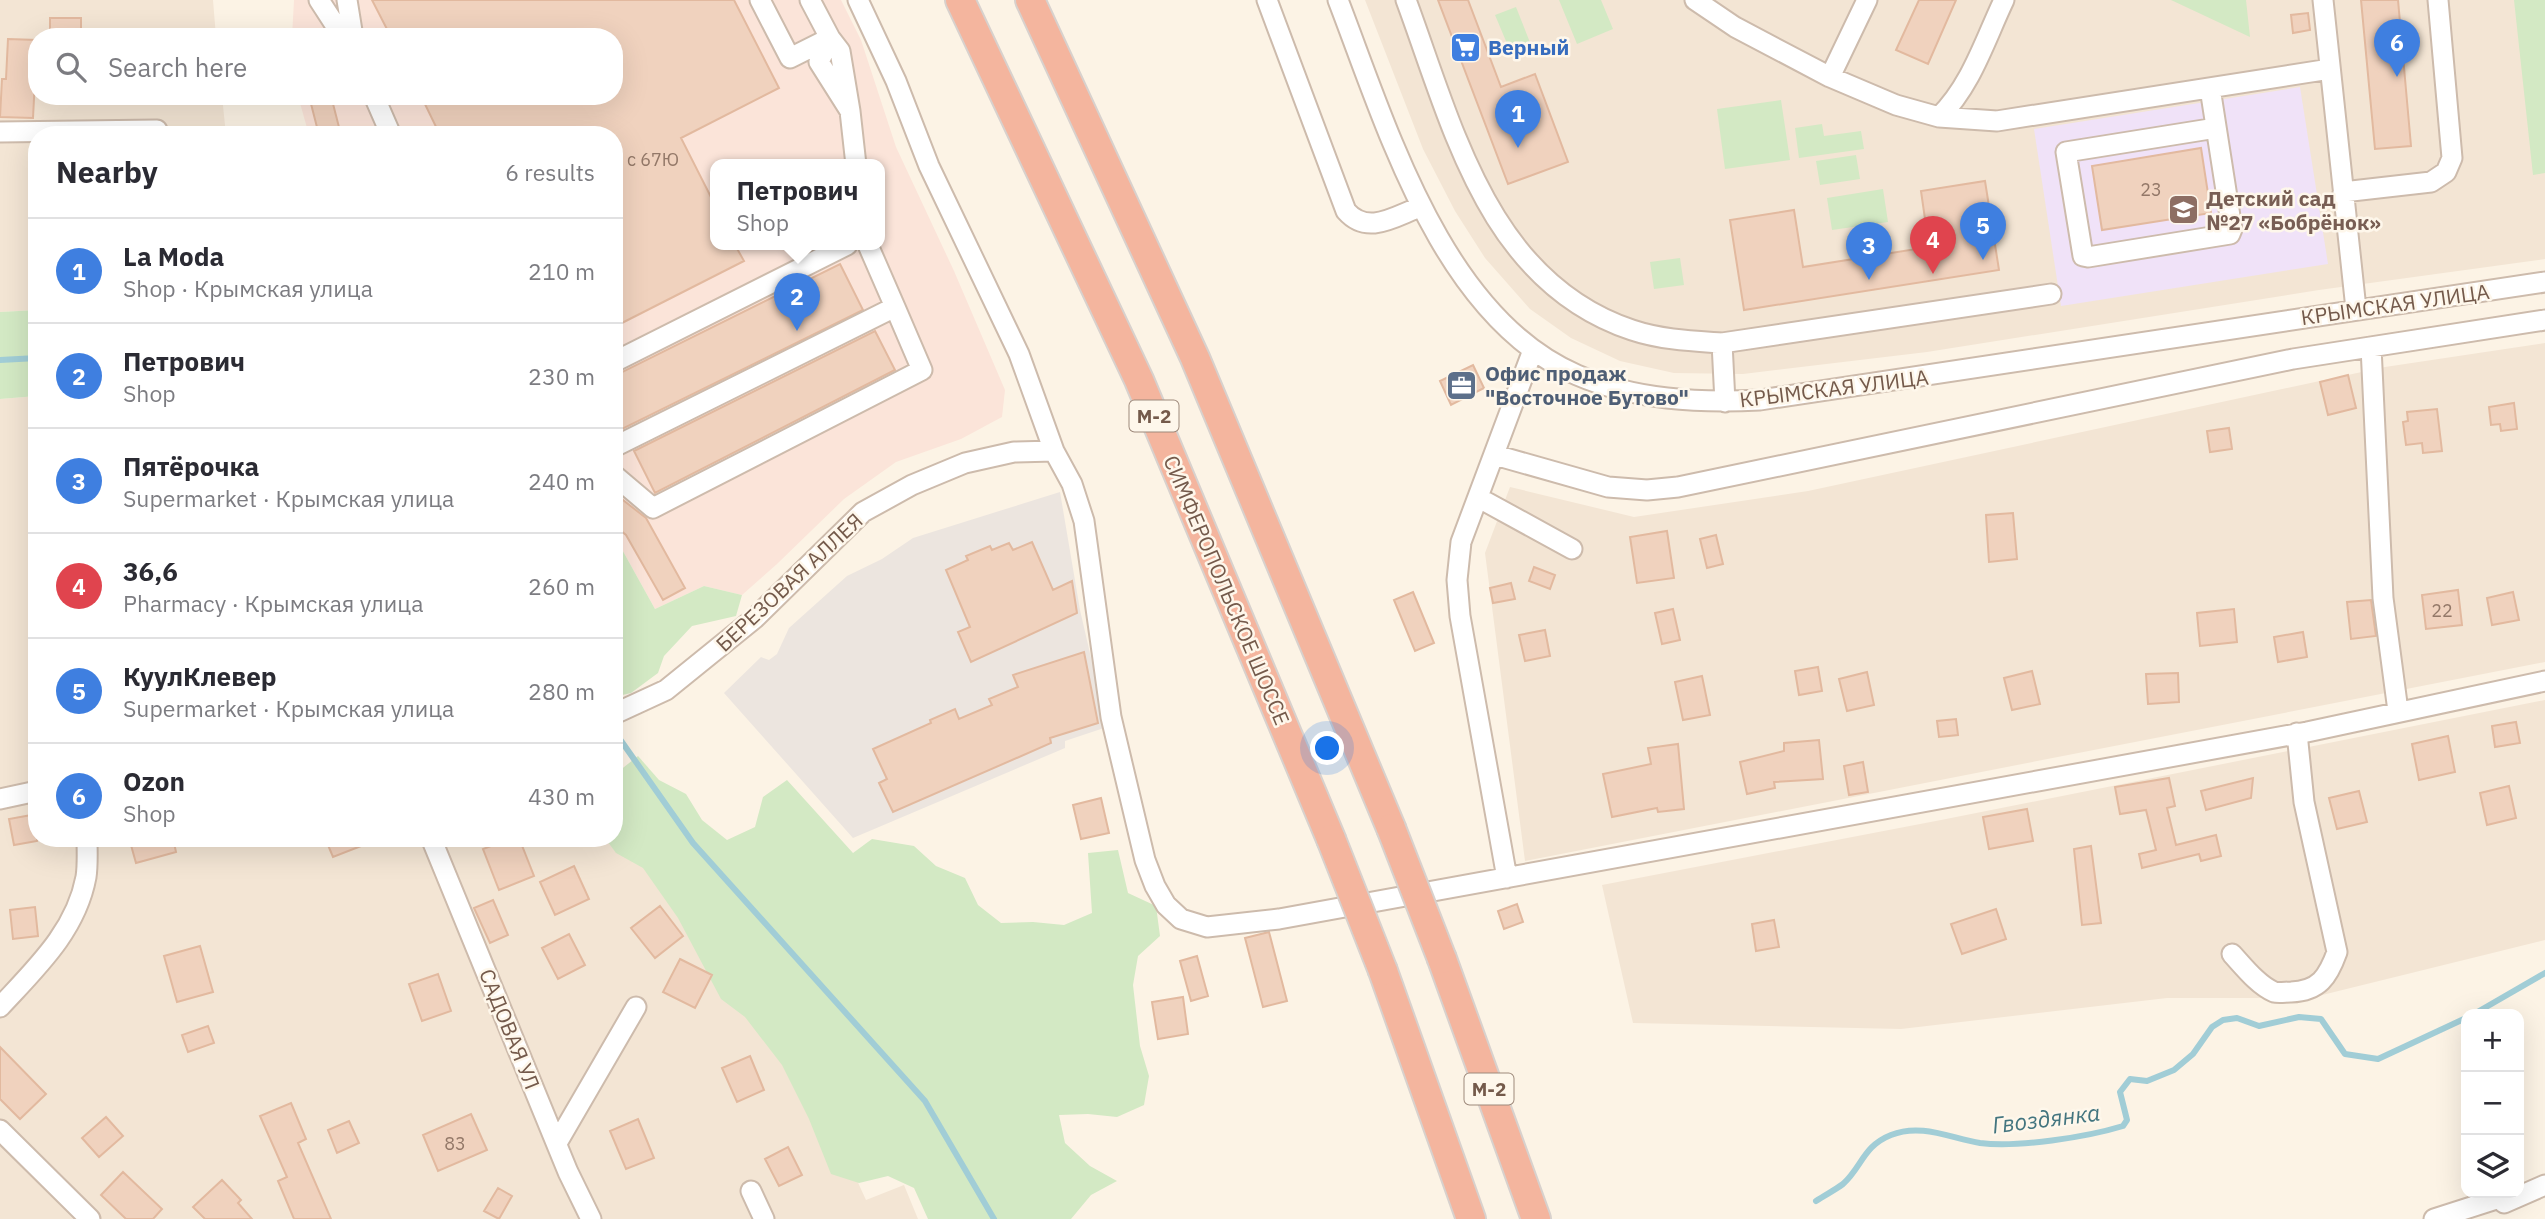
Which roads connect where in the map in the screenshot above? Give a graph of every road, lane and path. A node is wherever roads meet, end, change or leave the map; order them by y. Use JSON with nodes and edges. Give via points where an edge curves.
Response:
{"nodes":[{"id":1,"x":319,"y":0,"type":"edge"},
{"id":2,"x":346,"y":0,"type":"edge"},
{"id":3,"x":760,"y":0,"type":"edge"},
{"id":4,"x":810,"y":0,"type":"edge"},
{"id":5,"x":858,"y":0,"type":"edge"},
{"id":6,"x":960,"y":0,"type":"edge"},
{"id":7,"x":1030,"y":0,"type":"edge"},
{"id":8,"x":1267,"y":0,"type":"edge"},
{"id":9,"x":1338,"y":0,"type":"edge"},
{"id":10,"x":1406,"y":0,"type":"edge"},
{"id":11,"x":1695,"y":0,"type":"edge"},
{"id":12,"x":1867,"y":0,"type":"edge"},
{"id":13,"x":2004,"y":0,"type":"edge"},
{"id":14,"x":2323,"y":0,"type":"edge"},
{"id":15,"x":2438,"y":0,"type":"edge"},
{"id":16,"x":337,"y":28,"type":"edge"},
{"id":17,"x":351,"y":28,"type":"edge"},
{"id":18,"x":830,"y":38,"type":"junction"},
{"id":19,"x":2330,"y":69,"type":"junction"},
{"id":20,"x":1830,"y":77,"type":"junction"},
{"id":21,"x":2210,"y":88,"type":"junction"},
{"id":22,"x":378,"y":105,"type":"edge"},
{"id":23,"x":1939,"y":117,"type":"junction"},
{"id":24,"x":387,"y":126,"type":"edge"},
{"id":25,"x":2216,"y":128,"type":"junction"},
{"id":26,"x":0,"y":132,"type":"edge"},
{"id":27,"x":28,"y":132,"type":"edge"},
{"id":28,"x":855,"y":159,"type":"edge"},
{"id":29,"x":2343,"y":192,"type":"junction"},
{"id":30,"x":1420,"y":206,"type":"junction"},
{"id":31,"x":837,"y":250,"type":"edge"},
{"id":32,"x":870,"y":250,"type":"edge"},
{"id":33,"x":2545,"y":282,"type":"edge"},
{"id":34,"x":2051,"y":294,"type":"dead end"},
{"id":35,"x":895,"y":307,"type":"junction"},
{"id":36,"x":2356,"y":309,"type":"junction"},
{"id":37,"x":2545,"y":320,"type":"edge"},
{"id":38,"x":1722,"y":342,"type":"junction"},
{"id":39,"x":2371,"y":347,"type":"junction"},
{"id":40,"x":1533,"y":350,"type":"junction"},
{"id":41,"x":623,"y":357,"type":"edge"},
{"id":42,"x":1725,"y":401,"type":"junction"},
{"id":43,"x":623,"y":443,"type":"edge"},
{"id":44,"x":1054,"y":451,"type":"junction"},
{"id":45,"x":1495,"y":454,"type":"junction"},
{"id":46,"x":623,"y":483,"type":"edge"},
{"id":47,"x":1479,"y":498,"type":"junction"},
{"id":48,"x":1572,"y":549,"type":"dead end"},
{"id":49,"x":2545,"y":681,"type":"edge"},
{"id":50,"x":623,"y":710,"type":"edge"},
{"id":51,"x":2398,"y":711,"type":"junction"},
{"id":52,"x":2297,"y":733,"type":"junction"},
{"id":53,"x":28,"y":793,"type":"edge"},
{"id":54,"x":0,"y":799,"type":"edge"},
{"id":55,"x":87,"y":847,"type":"edge"},
{"id":56,"x":436,"y":847,"type":"edge"},
{"id":57,"x":1507,"y":878,"type":"junction"},
{"id":58,"x":2232,"y":954,"type":"dead end"},
{"id":59,"x":0,"y":1007,"type":"edge"},
{"id":60,"x":636,"y":1007,"type":"dead end"},
{"id":61,"x":0,"y":1130,"type":"edge"},
{"id":62,"x":557,"y":1143,"type":"junction"},
{"id":63,"x":2545,"y":1184,"type":"edge"},
{"id":64,"x":2524,"y":1190,"type":"edge"},
{"id":65,"x":751,"y":1191,"type":"dead end"},
{"id":66,"x":2499,"y":1198,"type":"edge"},
{"id":67,"x":90,"y":1219,"type":"edge"},
{"id":68,"x":591,"y":1219,"type":"edge"},
{"id":69,"x":764,"y":1219,"type":"edge"},
{"id":70,"x":1471,"y":1219,"type":"edge"},
{"id":71,"x":1536,"y":1219,"type":"edge"},
{"id":72,"x":2434,"y":1219,"type":"edge"},
{"id":73,"x":2468,"y":1219,"type":"edge"}],
"edges":[{"from":1,"to":16,"type":"street"},
{"from":2,"to":17,"type":"street"},
{"from":3,"to":18,"type":"street","via":[[790,58]]},
{"from":4,"to":18,"type":"street"},
{"from":5,"to":44,"type":"street","via":[[929,166],[1019,354]]},
{"from":6,"to":70,"type":"highway","name":"СИМФЕРОПОЛЬСКОЕ ШОССЕ","number":"М-2","bridge":true,"via":[[1139,380],[1331,839]]},
{"from":7,"to":71,"type":"highway","number":"М-2","bridge":true,"via":[[1195,358],[1391,828]]},
{"from":8,"to":30,"type":"street","via":[[1346,211],[1355,222],[1368,224]]},
{"from":9,"to":30,"type":"street","name":"КРЫМСКАЯ УЛИЦА"},
{"from":10,"to":38,"type":"street","via":[[1483,199],[1528,262],[1554,289],[1632,330],[1677,341]]},
{"from":11,"to":20,"type":"street","via":[[1735,27]]},
{"from":12,"to":20,"type":"street"},
{"from":13,"to":23,"type":"street","via":[[1963,89]]},
{"from":14,"to":19,"type":"street"},
{"from":15,"to":29,"type":"street","via":[[2452,158],[2446,172],[2431,182]]},
{"from":18,"to":28,"type":"street","via":[[819,62],[850,111]]},
{"from":19,"to":21,"type":"street"},
{"from":19,"to":29,"type":"street"},
{"from":20,"to":23,"type":"street","via":[[1896,105]]},
{"from":21,"to":23,"type":"street","via":[[1997,121]]},
{"from":21,"to":25,"type":"street"},
{"from":22,"to":24,"type":"street"},
{"from":25,"to":25,"type":"street","via":[[2066,152],[2083,256],[2230,234]]},
{"from":26,"to":27,"type":"street"},
{"from":29,"to":36,"type":"street"},
{"from":30,"to":40,"type":"street","name":"КРЫМСКАЯ УЛИЦА","via":[[1493,316]]},
{"from":31,"to":41,"type":"street"},
{"from":32,"to":35,"type":"street"},
{"from":33,"to":36,"type":"street","name":"КРЫМСКАЯ УЛИЦА"},
{"from":34,"to":38,"type":"street"},
{"from":35,"to":43,"type":"street"},
{"from":35,"to":46,"type":"street","via":[[922,370],[653,508]]},
{"from":36,"to":42,"type":"street","name":"КРЫМСКАЯ УЛИЦА","via":[[1916,378]]},
{"from":37,"to":39,"type":"street"},
{"from":38,"to":42,"type":"street"},
{"from":39,"to":45,"type":"street","via":[[1647,490],[1608,487]]},
{"from":39,"to":51,"type":"street","via":[[2384,598]]},
{"from":40,"to":42,"type":"street","name":"КРЫМСКАЯ УЛИЦА","via":[[1576,375],[1618,389],[1655,397]]},
{"from":40,"to":45,"type":"street"},
{"from":44,"to":50,"type":"street","name":"БЕРЕЗОВАЯ АЛЛЕЯ","via":[[1014,452],[965,463],[863,512],[746,626],[666,690]]},
{"from":44,"to":57,"type":"street","via":[[1072,484],[1084,521],[1111,717],[1145,860],[1166,905],[1181,919],[1207,927],[1279,919]]},
{"from":45,"to":47,"type":"street"},
{"from":47,"to":48,"type":"street"},
{"from":47,"to":57,"type":"street","via":[[1461,542],[1457,580]]},
{"from":49,"to":51,"type":"street"},
{"from":51,"to":52,"type":"street"},
{"from":52,"to":57,"type":"street"},
{"from":52,"to":58,"type":"street","via":[[2304,802],[2337,952],[2319,985],[2295,992],[2275,992]]},
{"from":53,"to":54,"type":"street"},
{"from":55,"to":59,"type":"street","via":[[86,876],[74,913],[54,948]]},
{"from":56,"to":62,"type":"street","name":"САДОВАЯ УЛ"},
{"from":60,"to":62,"type":"street"},
{"from":61,"to":67,"type":"street"},
{"from":62,"to":68,"type":"street","name":"САДОВАЯ УЛ"},
{"from":63,"to":64,"type":"street"},
{"from":63,"to":73,"type":"street"},
{"from":65,"to":69,"type":"street"},
{"from":66,"to":72,"type":"street"}]}
